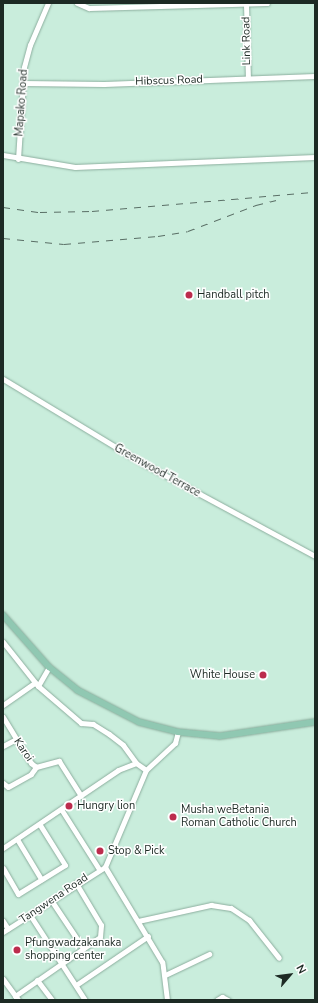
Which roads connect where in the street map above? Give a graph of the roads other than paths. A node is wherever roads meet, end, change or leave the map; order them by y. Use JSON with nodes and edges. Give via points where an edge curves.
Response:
{"nodes":[{"id":1,"x":48,"y":3,"type":"edge"},
{"id":2,"x":77,"y":3,"type":"edge"},
{"id":3,"x":267,"y":3,"type":"edge"},
{"id":4,"x":246,"y":4,"type":"junction"},
{"id":5,"x":315,"y":76,"type":"edge"},
{"id":6,"x":248,"y":78,"type":"junction"},
{"id":7,"x":23,"y":83,"type":"junction"},
{"id":8,"x":3,"y":156,"type":"edge"},
{"id":9,"x":315,"y":156,"type":"edge"},
{"id":10,"x":18,"y":159,"type":"junction"},
{"id":11,"x":3,"y":379,"type":"edge"},
{"id":12,"x":315,"y":556,"type":"edge"},
{"id":13,"x":3,"y":615,"type":"edge"},
{"id":14,"x":3,"y":642,"type":"edge"},
{"id":15,"x":49,"y":667,"type":"junction"},
{"id":16,"x":37,"y":685,"type":"junction"},
{"id":17,"x":3,"y":705,"type":"edge"},
{"id":18,"x":3,"y":717,"type":"edge"},
{"id":19,"x":315,"y":722,"type":"edge"},
{"id":20,"x":178,"y":732,"type":"junction"},
{"id":21,"x":16,"y":740,"type":"junction"},
{"id":22,"x":3,"y":746,"type":"edge"},
{"id":23,"x":136,"y":763,"type":"junction"},
{"id":24,"x":36,"y":767,"type":"junction"},
{"id":25,"x":146,"y":770,"type":"junction"},
{"id":26,"x":3,"y":783,"type":"edge"},
{"id":27,"x":82,"y":796,"type":"junction"},
{"id":28,"x":61,"y":809,"type":"junction"},
{"id":29,"x":40,"y":825,"type":"junction"},
{"id":30,"x":17,"y":839,"type":"junction"},
{"id":31,"x":3,"y":848,"type":"edge"},
{"id":32,"x":105,"y":867,"type":"junction"},
{"id":33,"x":3,"y":868,"type":"edge"},
{"id":34,"x":99,"y":868,"type":"junction"},
{"id":35,"x":41,"y":880,"type":"junction"},
{"id":36,"x":76,"y":883,"type":"junction"},
{"id":37,"x":51,"y":900,"type":"junction"},
{"id":38,"x":30,"y":915,"type":"junction"},
{"id":39,"x":3,"y":921,"type":"edge"},
{"id":40,"x":138,"y":921,"type":"junction"},
{"id":41,"x":5,"y":931,"type":"edge"},
{"id":42,"x":148,"y":936,"type":"junction"},
{"id":43,"x":84,"y":948,"type":"junction"},
{"id":44,"x":209,"y":954,"type":"dead end"},
{"id":45,"x":279,"y":958,"type":"dead end"},
{"id":46,"x":61,"y":962,"type":"junction"},
{"id":47,"x":165,"y":974,"type":"junction"},
{"id":48,"x":3,"y":979,"type":"edge"},
{"id":49,"x":37,"y":980,"type":"junction"},
{"id":50,"x":76,"y":985,"type":"junction"},
{"id":51,"x":16,"y":998,"type":"edge"},
{"id":52,"x":227,"y":999,"type":"edge"},
{"id":53,"x":52,"y":1000,"type":"edge"},
{"id":54,"x":85,"y":1000,"type":"edge"},
{"id":55,"x":167,"y":1000,"type":"edge"},
{"id":56,"x":217,"y":1000,"type":"edge"}],
"edges":[{"from":1,"to":7,"type":"street","name":"Mapako Road","via":[[30,45]]},
{"from":2,"to":4,"type":"street","via":[[89,8]]},
{"from":3,"to":4,"type":"street"},
{"from":4,"to":6,"type":"street","name":"Link Road"},
{"from":5,"to":6,"type":"street","name":"Hibscus Road"},
{"from":6,"to":7,"type":"street","name":"Hibscus Road","via":[[104,84]]},
{"from":7,"to":10,"type":"street","name":"Mapako Road"},
{"from":8,"to":10,"type":"street"},
{"from":9,"to":10,"type":"street","via":[[75,167]]},
{"from":11,"to":12,"type":"street","name":"Greenwood Terrace","via":[[138,460]]},
{"from":13,"to":15,"type":"main road"},
{"from":14,"to":16,"type":"street"},
{"from":15,"to":16,"type":"street"},
{"from":15,"to":20,"type":"main road","via":[[77,690],[127,717]]},
{"from":16,"to":17,"type":"street"},
{"from":16,"to":23,"type":"street","via":[[81,723],[93,724],[123,745]]},
{"from":18,"to":21,"type":"street","name":"Karoi"},
{"from":19,"to":20,"type":"main road","via":[[220,736]]},
{"from":20,"to":25,"type":"street","via":[[175,743]]},
{"from":21,"to":22,"type":"street"},
{"from":21,"to":24,"type":"street","name":"Karoi"},
{"from":23,"to":25,"type":"street"},
{"from":23,"to":27,"type":"street","via":[[118,770]]},
{"from":24,"to":26,"type":"street","via":[[31,774],[8,787]]},
{"from":24,"to":27,"type":"street","name":"Karoi","via":[[59,761]]},
{"from":25,"to":32,"type":"street"},
{"from":27,"to":28,"type":"street"},
{"from":28,"to":29,"type":"street"},
{"from":28,"to":34,"type":"street"},
{"from":29,"to":30,"type":"street"},
{"from":29,"to":35,"type":"street","via":[[65,865]]},
{"from":30,"to":31,"type":"street"},
{"from":30,"to":35,"type":"street"},
{"from":32,"to":34,"type":"street","name":"Tangwena Road"},
{"from":32,"to":40,"type":"street"},
{"from":33,"to":35,"type":"street","via":[[18,894]]},
{"from":34,"to":36,"type":"street","name":"Tangwena Road"},
{"from":36,"to":37,"type":"street","name":"Tangwena Road"},
{"from":36,"to":43,"type":"street","via":[[101,925],[100,937]]},
{"from":37,"to":38,"type":"street","name":"Tangwena Road"},
{"from":37,"to":43,"type":"street"},
{"from":38,"to":41,"type":"street","name":"Tangwena Road"},
{"from":38,"to":46,"type":"street"},
{"from":39,"to":41,"type":"street"},
{"from":40,"to":42,"type":"street"},
{"from":40,"to":45,"type":"street","via":[[211,906],[231,908],[249,920]]},
{"from":42,"to":47,"type":"street","via":[[162,962]]},
{"from":42,"to":50,"type":"street"},
{"from":43,"to":46,"type":"street"},
{"from":44,"to":47,"type":"street","via":[[174,973]]},
{"from":46,"to":49,"type":"street"},
{"from":46,"to":50,"type":"street"},
{"from":47,"to":55,"type":"street"},
{"from":48,"to":51,"type":"street"},
{"from":49,"to":51,"type":"street"},
{"from":49,"to":53,"type":"street"},
{"from":50,"to":54,"type":"street"},
{"from":52,"to":56,"type":"street"}]}
